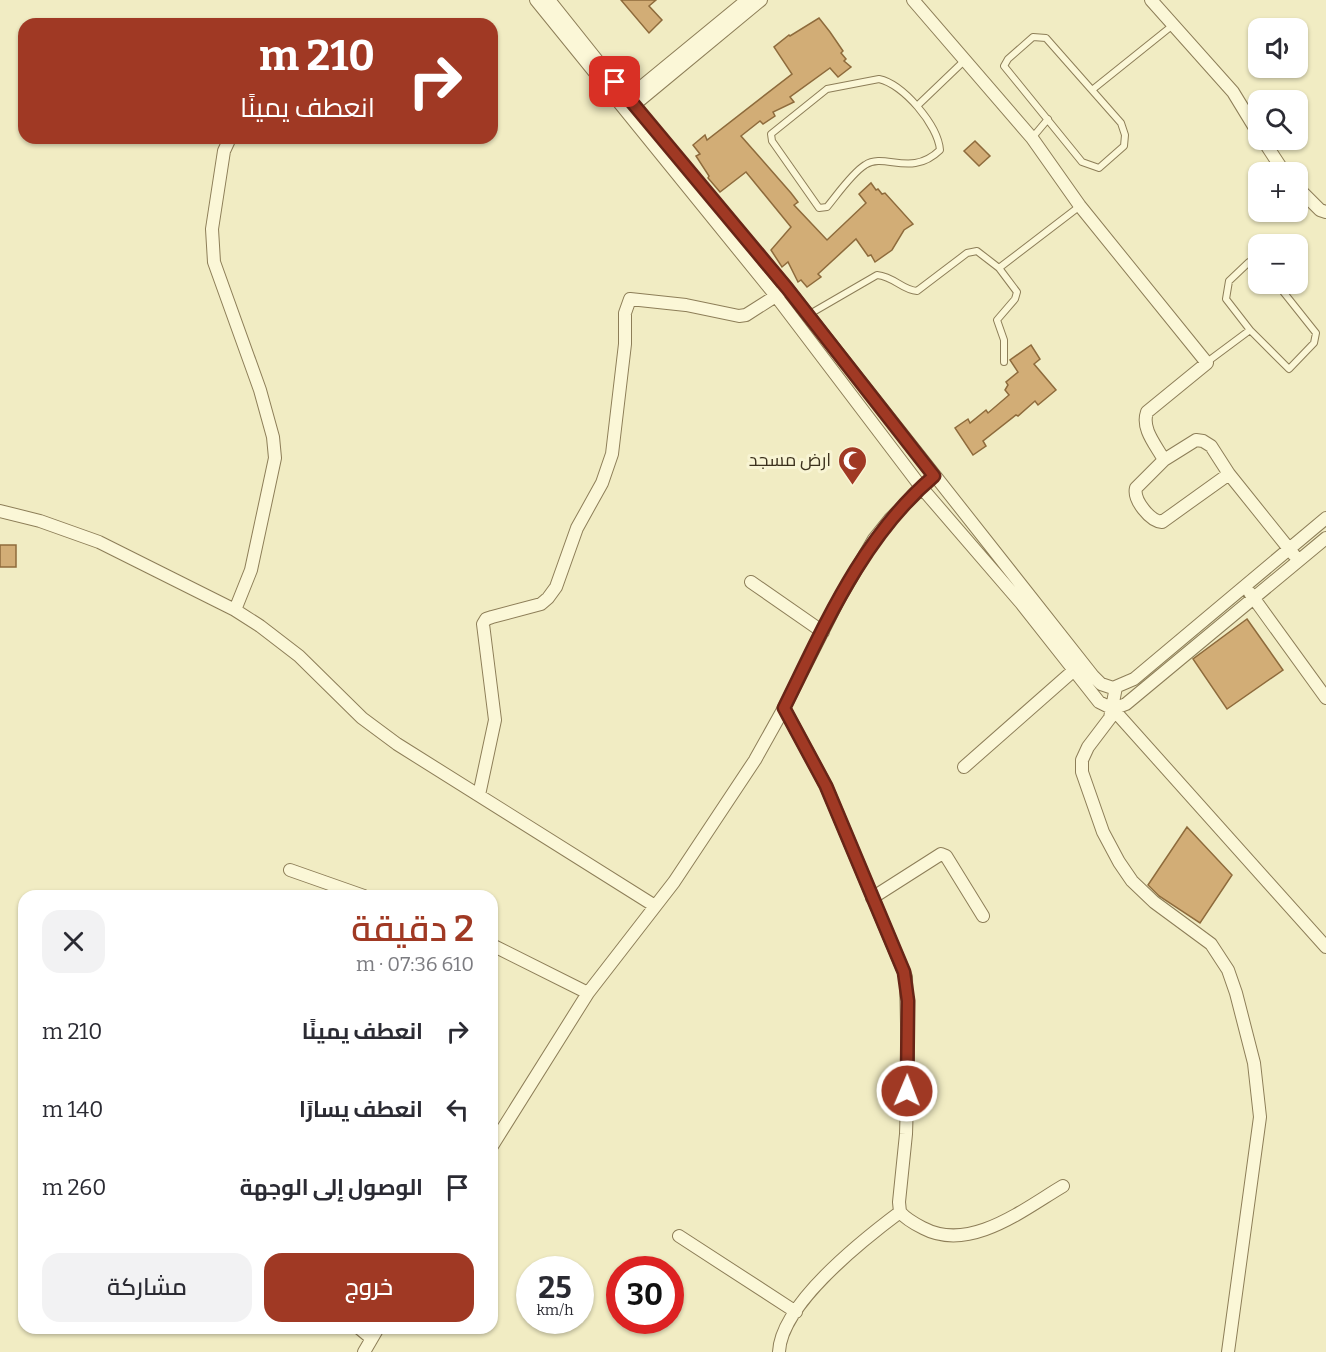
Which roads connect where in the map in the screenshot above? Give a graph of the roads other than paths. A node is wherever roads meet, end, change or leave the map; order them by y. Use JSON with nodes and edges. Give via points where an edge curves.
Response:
{"nodes":[{"id":1,"x":536,"y":0,"type":"edge"},
{"id":2,"x":549,"y":0,"type":"edge"},
{"id":3,"x":747,"y":0,"type":"edge"},
{"id":4,"x":761,"y":0,"type":"edge"},
{"id":5,"x":912,"y":0,"type":"edge"},
{"id":6,"x":1151,"y":0,"type":"edge"},
{"id":7,"x":1173,"y":25,"type":"junction"},
{"id":8,"x":964,"y":61,"type":"junction"},
{"id":9,"x":1092,"y":90,"type":"junction"},
{"id":10,"x":627,"y":105,"type":"junction"},
{"id":11,"x":917,"y":106,"type":"junction"},
{"id":12,"x":1248,"y":117,"type":"edge"},
{"id":13,"x":1048,"y":119,"type":"junction"},
{"id":14,"x":1032,"y":138,"type":"junction"},
{"id":15,"x":227,"y":144,"type":"edge"},
{"id":16,"x":1308,"y":198,"type":"edge"},
{"id":17,"x":1080,"y":206,"type":"junction"},
{"id":18,"x":1326,"y":212,"type":"edge"},
{"id":19,"x":1248,"y":263,"type":"edge"},
{"id":20,"x":999,"y":268,"type":"junction"},
{"id":21,"x":787,"y":288,"type":"junction"},
{"id":22,"x":1285,"y":294,"type":"edge"},
{"id":23,"x":776,"y":296,"type":"junction"},
{"id":24,"x":808,"y":315,"type":"junction"},
{"id":25,"x":1250,"y":330,"type":"junction"},
{"id":26,"x":1004,"y":362,"type":"dead end"},
{"id":27,"x":1207,"y":363,"type":"junction"},
{"id":28,"x":1164,"y":460,"type":"junction"},
{"id":29,"x":1229,"y":474,"type":"junction"},
{"id":30,"x":934,"y":476,"type":"junction"},
{"id":31,"x":921,"y":487,"type":"junction"},
{"id":32,"x":0,"y":511,"type":"edge"},
{"id":33,"x":1326,"y":518,"type":"edge"},
{"id":34,"x":1326,"y":538,"type":"edge"},
{"id":35,"x":1290,"y":549,"type":"junction"},
{"id":36,"x":1299,"y":560,"type":"junction"},
{"id":37,"x":751,"y":582,"type":"dead end"},
{"id":38,"x":1245,"y":587,"type":"junction"},
{"id":39,"x":1254,"y":598,"type":"junction"},
{"id":40,"x":235,"y":610,"type":"junction"},
{"id":41,"x":823,"y":632,"type":"junction"},
{"id":42,"x":1072,"y":671,"type":"junction"},
{"id":43,"x":1116,"y":687,"type":"junction"},
{"id":44,"x":1326,"y":698,"type":"edge"},
{"id":45,"x":784,"y":708,"type":"junction"},
{"id":46,"x":1113,"y":709,"type":"junction"},
{"id":47,"x":964,"y":767,"type":"dead end"},
{"id":48,"x":478,"y":795,"type":"junction"},
{"id":49,"x":290,"y":870,"type":"dead end"},
{"id":50,"x":347,"y":890,"type":"edge"},
{"id":51,"x":872,"y":898,"type":"junction"},
{"id":52,"x":654,"y":906,"type":"junction"},
{"id":53,"x":983,"y":916,"type":"dead end"},
{"id":54,"x":1326,"y":946,"type":"edge"},
{"id":55,"x":498,"y":948,"type":"edge"},
{"id":56,"x":588,"y":993,"type":"junction"},
{"id":57,"x":498,"y":1136,"type":"edge"},
{"id":58,"x":1063,"y":1186,"type":"dead end"},
{"id":59,"x":900,"y":1212,"type":"junction"},
{"id":60,"x":679,"y":1236,"type":"dead end"},
{"id":61,"x":796,"y":1312,"type":"junction"},
{"id":62,"x":374,"y":1334,"type":"edge"},
{"id":63,"x":364,"y":1352,"type":"edge"},
{"id":64,"x":779,"y":1352,"type":"edge"},
{"id":65,"x":1228,"y":1352,"type":"edge"}],
"edges":[{"from":1,"to":10,"type":"street"},
{"from":2,"to":10,"type":"street"},
{"from":3,"to":10,"type":"street"},
{"from":4,"to":10,"type":"street"},
{"from":5,"to":8,"type":"street"},
{"from":6,"to":7,"type":"street"},
{"from":7,"to":9,"type":"lane"},
{"from":7,"to":12,"type":"street","via":[[1233,92]]},
{"from":8,"to":11,"type":"lane"},
{"from":8,"to":14,"type":"street"},
{"from":9,"to":13,"type":"lane","via":[[1121,123],[1125,135],[1124,146],[1100,168],[1082,162]]},
{"from":9,"to":13,"type":"lane","via":[[1046,38],[1033,37],[1004,66]]},
{"from":10,"to":21,"type":"street"},
{"from":10,"to":23,"type":"street"},
{"from":11,"to":11,"type":"lane","via":[[891,82],[879,79],[827,88],[775,128],[772,141],[819,208],[827,207],[865,165],[918,164],[940,150],[939,141]]},
{"from":13,"to":14,"type":"lane"},
{"from":14,"to":17,"type":"street"},
{"from":15,"to":40,"type":"street","via":[[212,229],[214,262],[260,390],[275,458],[251,570]]},
{"from":16,"to":18,"type":"street"},
{"from":17,"to":20,"type":"lane"},
{"from":17,"to":27,"type":"street"},
{"from":19,"to":25,"type":"lane","via":[[1229,281],[1226,299]]},
{"from":20,"to":24,"type":"lane","via":[[976,251],[970,252],[917,291],[890,276],[877,275]]},
{"from":20,"to":26,"type":"lane","via":[[1017,294],[997,320],[1004,340]]},
{"from":21,"to":23,"type":"street"},
{"from":21,"to":24,"type":"street"},
{"from":22,"to":25,"type":"lane","via":[[1316,333],[1314,343],[1289,369]]},
{"from":23,"to":31,"type":"street"},
{"from":23,"to":48,"type":"street","via":[[740,316],[630,299],[625,313],[612,454],[602,483],[571,543],[556,587],[542,604],[486,619],[483,624],[495,720]]},
{"from":24,"to":30,"type":"street"},
{"from":25,"to":27,"type":"lane"},
{"from":27,"to":28,"type":"street","via":[[1147,412],[1147,429]]},
{"from":28,"to":29,"type":"street","via":[[1196,440],[1203,441],[1211,446]]},
{"from":28,"to":29,"type":"street","via":[[1134,491],[1152,519],[1159,523]]},
{"from":29,"to":35,"type":"street"},
{"from":30,"to":31,"type":"street"},
{"from":30,"to":43,"type":"street","via":[[1093,676],[1101,684]]},
{"from":31,"to":41,"type":"street","via":[[874,539]]},
{"from":31,"to":42,"type":"street","via":[[1021,603]]},
{"from":32,"to":40,"type":"street","via":[[99,542]]},
{"from":33,"to":35,"type":"street"},
{"from":34,"to":36,"type":"street"},
{"from":35,"to":36,"type":"street"},
{"from":35,"to":38,"type":"street"},
{"from":36,"to":39,"type":"street"},
{"from":37,"to":41,"type":"street"},
{"from":38,"to":39,"type":"street"},
{"from":38,"to":43,"type":"street","via":[[1134,680]]},
{"from":39,"to":44,"type":"street"},
{"from":39,"to":46,"type":"street","via":[[1126,704]]},
{"from":40,"to":48,"type":"street","via":[[299,656],[362,718]]},
{"from":41,"to":45,"type":"street"},
{"from":42,"to":46,"type":"street","via":[[1099,702]]},
{"from":42,"to":47,"type":"street"},
{"from":43,"to":46,"type":"street"},
{"from":45,"to":51,"type":"street","via":[[826,786]]},
{"from":45,"to":52,"type":"street","via":[[714,824]]},
{"from":46,"to":54,"type":"street"},
{"from":46,"to":65,"type":"street","via":[[1082,760],[1082,772],[1103,832],[1132,881],[1211,944],[1228,970],[1254,1063],[1260,1117]]},
{"from":48,"to":52,"type":"street"},
{"from":49,"to":50,"type":"street"},
{"from":51,"to":53,"type":"street","via":[[941,854],[946,856]]},
{"from":51,"to":59,"type":"street","via":[[906,977],[908,1070]]},
{"from":52,"to":56,"type":"street"},
{"from":55,"to":56,"type":"street"},
{"from":56,"to":57,"type":"street"},
{"from":58,"to":59,"type":"street","via":[[1002,1222],[957,1236],[933,1233]]},
{"from":59,"to":61,"type":"street","via":[[824,1277]]},
{"from":60,"to":61,"type":"street"},
{"from":61,"to":64,"type":"street","via":[[780,1339]]},
{"from":62,"to":63,"type":"street"}]}
